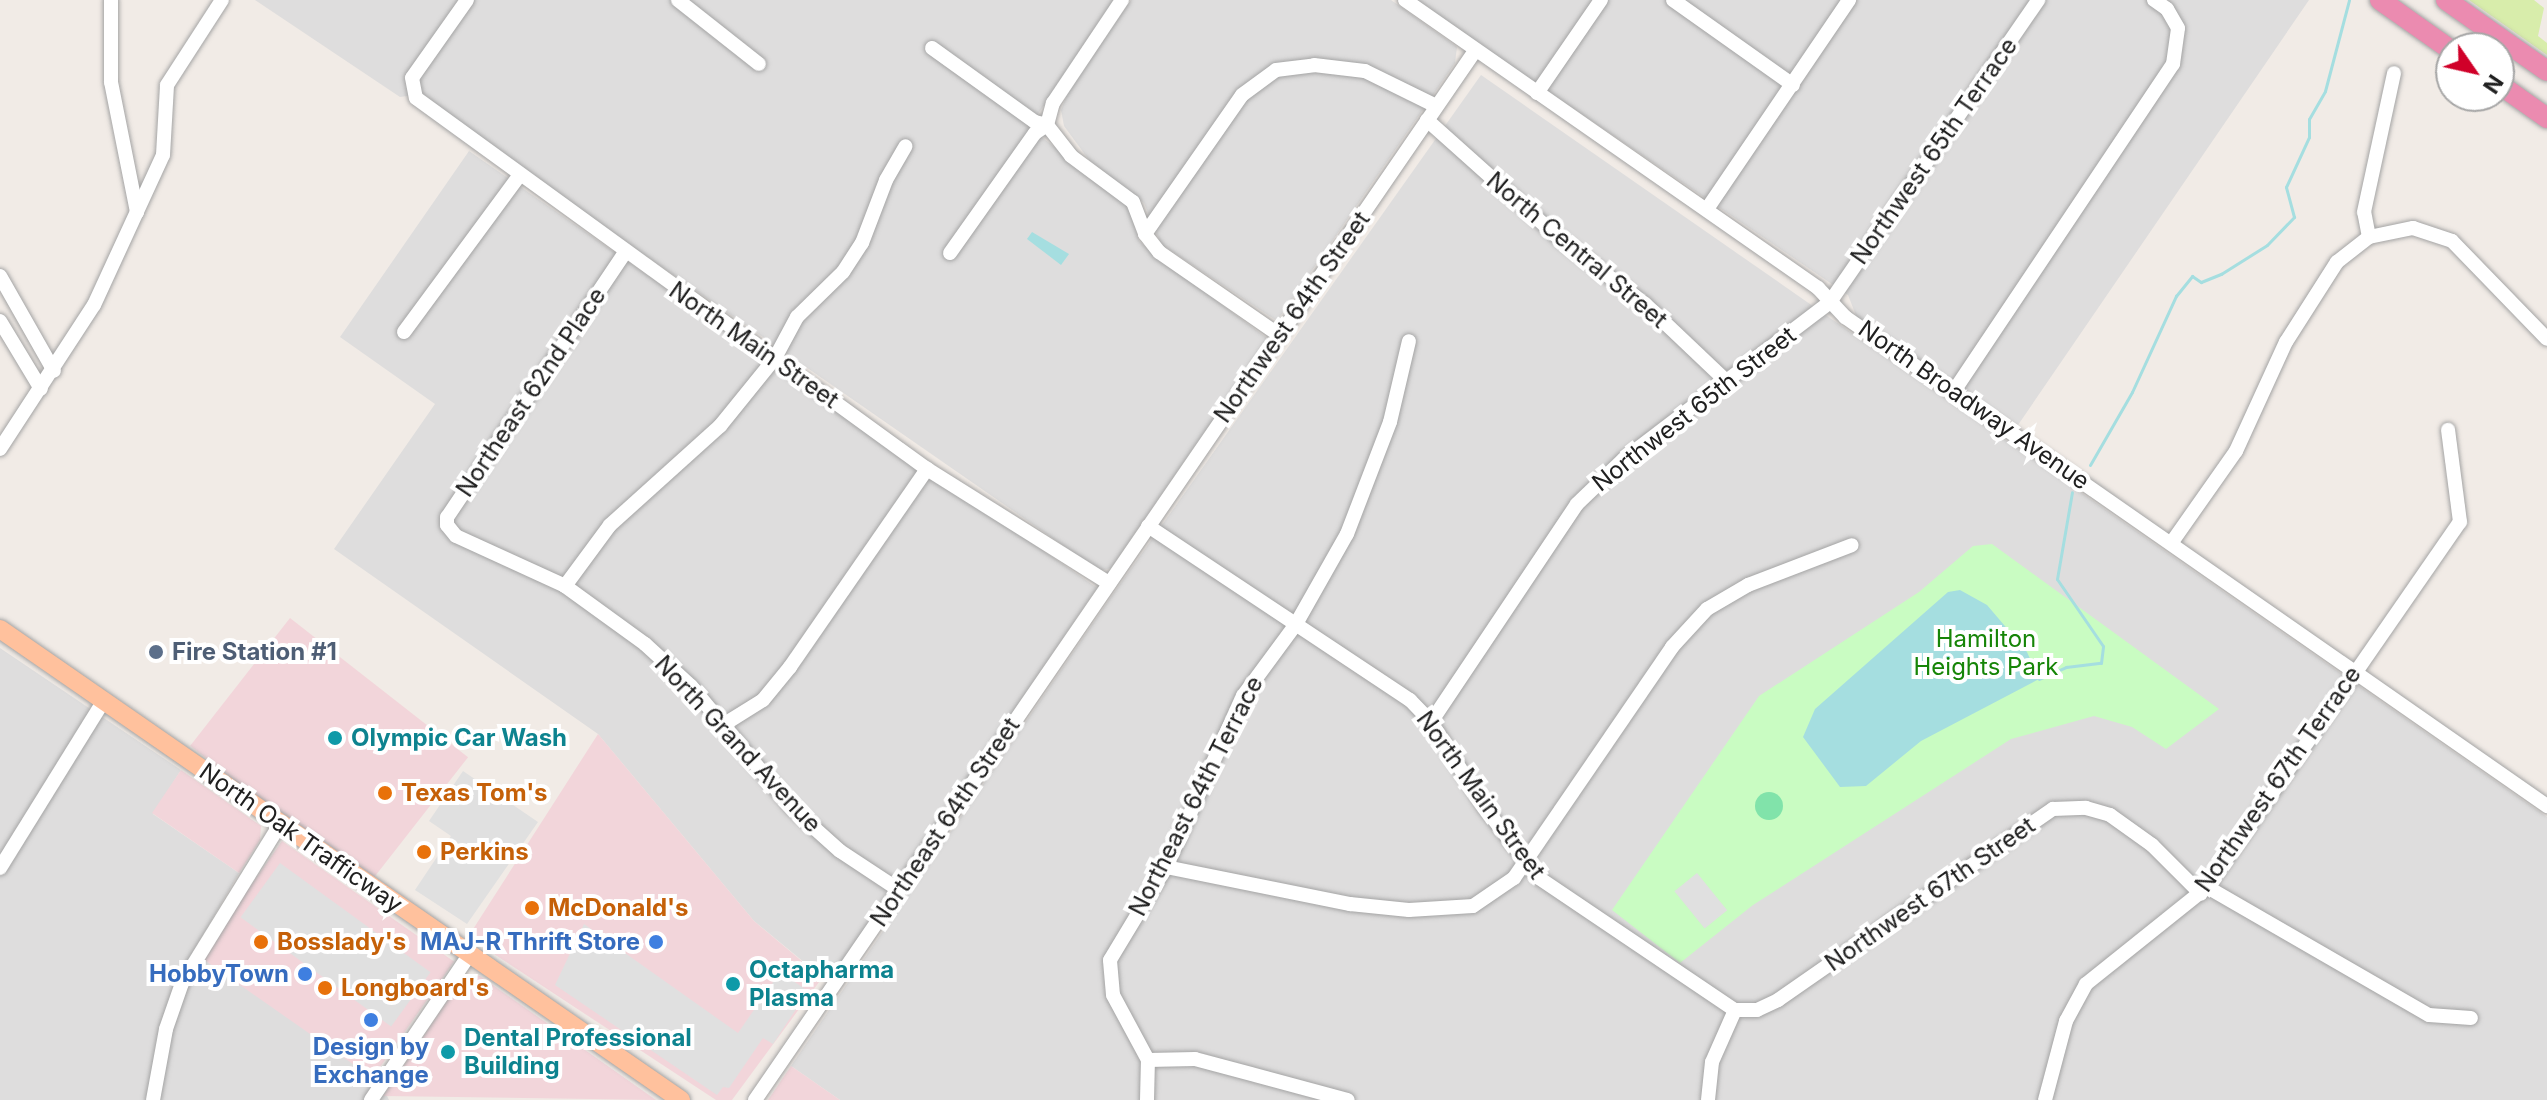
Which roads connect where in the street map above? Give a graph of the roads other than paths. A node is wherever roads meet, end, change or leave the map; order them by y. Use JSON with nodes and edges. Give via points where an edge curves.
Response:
{"nodes":[{"id":1,"x":111,"y":0,"type":"edge"},
{"id":2,"x":467,"y":0,"type":"edge"},
{"id":3,"x":678,"y":0,"type":"edge"},
{"id":4,"x":1122,"y":0,"type":"edge"},
{"id":5,"x":1405,"y":0,"type":"edge"},
{"id":6,"x":1601,"y":0,"type":"edge"},
{"id":7,"x":1673,"y":0,"type":"edge"},
{"id":8,"x":1849,"y":0,"type":"edge"},
{"id":9,"x":2038,"y":0,"type":"edge"},
{"id":10,"x":2154,"y":0,"type":"edge"},
{"id":11,"x":2380,"y":0,"type":"edge"},
{"id":12,"x":2446,"y":0,"type":"edge"},
{"id":13,"x":220,"y":4,"type":"edge"},
{"id":14,"x":2435,"y":39,"type":"edge"},
{"id":15,"x":932,"y":48,"type":"dead end"},
{"id":16,"x":1475,"y":51,"type":"junction"},
{"id":17,"x":759,"y":64,"type":"dead end"},
{"id":18,"x":2547,"y":71,"type":"edge"},
{"id":19,"x":2394,"y":73,"type":"dead end"},
{"id":20,"x":1793,"y":85,"type":"junction"},
{"id":21,"x":1537,"y":93,"type":"junction"},
{"id":22,"x":2515,"y":95,"type":"edge"},
{"id":23,"x":1436,"y":106,"type":"junction"},
{"id":24,"x":2547,"y":118,"type":"edge"},
{"id":25,"x":1427,"y":120,"type":"junction"},
{"id":26,"x":1047,"y":125,"type":"junction"},
{"id":27,"x":906,"y":146,"type":"dead end"},
{"id":28,"x":519,"y":176,"type":"junction"},
{"id":29,"x":1707,"y":209,"type":"junction"},
{"id":30,"x":137,"y":212,"type":"junction"},
{"id":31,"x":1145,"y":234,"type":"junction"},
{"id":32,"x":2369,"y":237,"type":"junction"},
{"id":33,"x":950,"y":253,"type":"dead end"},
{"id":34,"x":624,"y":254,"type":"junction"},
{"id":35,"x":0,"y":276,"type":"edge"},
{"id":36,"x":1830,"y":302,"type":"junction"},
{"id":37,"x":0,"y":321,"type":"edge"},
{"id":38,"x":404,"y":332,"type":"dead end"},
{"id":39,"x":1279,"y":335,"type":"junction"},
{"id":40,"x":2547,"y":339,"type":"edge"},
{"id":41,"x":1409,"y":341,"type":"dead end"},
{"id":42,"x":775,"y":358,"type":"junction"},
{"id":43,"x":54,"y":371,"type":"junction"},
{"id":44,"x":1726,"y":381,"type":"junction"},
{"id":45,"x":41,"y":389,"type":"junction"},
{"id":46,"x":1954,"y":391,"type":"junction"},
{"id":47,"x":2448,"y":430,"type":"dead end"},
{"id":48,"x":0,"y":449,"type":"edge"},
{"id":49,"x":927,"y":469,"type":"junction"},
{"id":50,"x":1148,"y":526,"type":"junction"},
{"id":51,"x":450,"y":532,"type":"joint"},
{"id":52,"x":2172,"y":542,"type":"junction"},
{"id":53,"x":1852,"y":545,"type":"dead end"},
{"id":54,"x":1109,"y":583,"type":"junction"},
{"id":55,"x":565,"y":586,"type":"junction"},
{"id":56,"x":1296,"y":624,"type":"junction"},
{"id":57,"x":0,"y":629,"type":"edge"},
{"id":58,"x":2353,"y":671,"type":"junction"},
{"id":59,"x":103,"y":702,"type":"junction"},
{"id":60,"x":1431,"y":722,"type":"junction"},
{"id":61,"x":723,"y":725,"type":"junction"},
{"id":62,"x":2547,"y":806,"type":"edge"},
{"id":63,"x":281,"y":823,"type":"junction"},
{"id":64,"x":1525,"y":863,"type":"junction"},
{"id":65,"x":1166,"y":867,"type":"junction"},
{"id":66,"x":0,"y":868,"type":"edge"},
{"id":67,"x":899,"y":890,"type":"junction"},
{"id":68,"x":2204,"y":890,"type":"junction"},
{"id":69,"x":470,"y":954,"type":"junction"},
{"id":70,"x":1735,"y":1010,"type":"junction"},
{"id":71,"x":2471,"y":1018,"type":"dead end"},
{"id":72,"x":1148,"y":1060,"type":"junction"},
{"id":73,"x":153,"y":1100,"type":"edge"},
{"id":74,"x":371,"y":1100,"type":"edge"},
{"id":75,"x":681,"y":1100,"type":"edge"},
{"id":76,"x":755,"y":1100,"type":"edge"},
{"id":77,"x":1147,"y":1100,"type":"edge"},
{"id":78,"x":1348,"y":1100,"type":"edge"},
{"id":79,"x":1708,"y":1100,"type":"edge"},
{"id":80,"x":2045,"y":1100,"type":"edge"}],
"edges":[{"from":1,"to":30,"type":"street","via":[[111,82]]},
{"from":2,"to":28,"type":"street","name":"North Main Street","via":[[412,78],[412,91]]},
{"from":3,"to":17,"type":"street"},
{"from":4,"to":26,"type":"street","via":[[1053,103]]},
{"from":5,"to":16,"type":"street","name":"North Broadway Avenue"},
{"from":6,"to":21,"type":"street"},
{"from":7,"to":20,"type":"street"},
{"from":8,"to":20,"type":"street"},
{"from":9,"to":36,"type":"street","name":"Northwest 65th Terrace"},
{"from":10,"to":46,"type":"street","via":[[2172,15],[2180,39],[2173,64]]},
{"from":11,"to":14,"type":"highway"},
{"from":12,"to":18,"type":"highway"},
{"from":13,"to":30,"type":"street","via":[[167,85],[163,155]]},
{"from":15,"to":26,"type":"street","via":[[1035,122]]},
{"from":16,"to":21,"type":"street","name":"North Broadway Avenue"},
{"from":16,"to":23,"type":"street","name":"Northwest 64th Street"},
{"from":19,"to":32,"type":"street","via":[[2364,212]]},
{"from":20,"to":29,"type":"street"},
{"from":21,"to":29,"type":"street","name":"North Broadway Avenue"},
{"from":22,"to":24,"type":"highway"},
{"from":23,"to":25,"type":"street","name":"Northwest 64th Street"},
{"from":23,"to":31,"type":"street","via":[[1365,71],[1314,65],[1276,70],[1242,95]]},
{"from":25,"to":39,"type":"street","name":"Northwest 64th Street"},
{"from":25,"to":44,"type":"street","name":"North Central Street","via":[[1555,234],[1645,304]]},
{"from":26,"to":31,"type":"street","via":[[1071,156],[1133,202]]},
{"from":26,"to":33,"type":"street","via":[[1035,133]]},
{"from":27,"to":42,"type":"street","via":[[853,258],[797,317]]},
{"from":28,"to":34,"type":"street","name":"North Main Street"},
{"from":28,"to":38,"type":"street"},
{"from":29,"to":36,"type":"street","name":"North Broadway Avenue"},
{"from":30,"to":43,"type":"street","via":[[94,305]]},
{"from":31,"to":39,"type":"street","via":[[1159,252]]},
{"from":32,"to":40,"type":"street","via":[[2413,228],[2452,241]]},
{"from":32,"to":52,"type":"street","via":[[2337,262],[2286,342],[2236,451]]},
{"from":34,"to":42,"type":"street","name":"North Main Street"},
{"from":34,"to":51,"type":"street","name":"Northeast 62nd Place","via":[[447,517]]},
{"from":35,"to":43,"type":"street"},
{"from":36,"to":44,"type":"street","name":"Northwest 65th Street"},
{"from":36,"to":46,"type":"street","name":"North Broadway Avenue"},
{"from":37,"to":45,"type":"street"},
{"from":39,"to":50,"type":"street","name":"Northwest 64th Street"},
{"from":41,"to":56,"type":"street","name":"Northeast 64th Terrace","via":[[1390,422],[1362,501]]},
{"from":42,"to":49,"type":"street","name":"North Main Street"},
{"from":42,"to":55,"type":"street","via":[[695,454],[610,525]]},
{"from":43,"to":45,"type":"street"},
{"from":44,"to":60,"type":"street","name":"Northwest 65th Street","via":[[1624,459],[1569,512]]},
{"from":45,"to":48,"type":"street"},
{"from":46,"to":52,"type":"street","name":"North Broadway Avenue"},
{"from":47,"to":58,"type":"street","name":"Northwest 67th Terrace","via":[[2460,522]]},
{"from":49,"to":54,"type":"street","name":"North Main Street"},
{"from":49,"to":61,"type":"street","via":[[790,667],[763,700]]},
{"from":50,"to":54,"type":"street","name":"Northwest 64th Street"},
{"from":50,"to":56,"type":"street","name":"North Main Street"},
{"from":51,"to":55,"type":"street","name":"North Grand Avenue"},
{"from":52,"to":58,"type":"street","name":"North Broadway Avenue"},
{"from":53,"to":64,"type":"street","via":[[1748,585],[1707,609],[1672,647]]},
{"from":54,"to":67,"type":"street","name":"Northeast 64th Street"},
{"from":55,"to":61,"type":"street","name":"North Grand Avenue","via":[[664,660]]},
{"from":56,"to":60,"type":"street","name":"North Main Street","via":[[1410,700]]},
{"from":56,"to":65,"type":"street","name":"Northeast 64th Terrace","via":[[1243,696]]},
{"from":57,"to":59,"type":"main road","name":"North Oak Trafficway"},
{"from":58,"to":62,"type":"street","name":"North Broadway Avenue"},
{"from":58,"to":68,"type":"street","name":"Northwest 67th Terrace"},
{"from":59,"to":63,"type":"main road","name":"North Oak Trafficway"},
{"from":59,"to":66,"type":"street"},
{"from":60,"to":64,"type":"street","name":"North Main Street"},
{"from":61,"to":67,"type":"street","name":"North Grand Avenue","via":[[815,830]]},
{"from":63,"to":69,"type":"main road","name":"North Oak Trafficway"},
{"from":63,"to":73,"type":"street","via":[[182,983],[166,1029]]},
{"from":64,"to":65,"type":"street","via":[[1506,884],[1473,906],[1409,910]]},
{"from":64,"to":70,"type":"street","name":"North Main Street","via":[[1565,899]]},
{"from":65,"to":72,"type":"street","name":"Northeast 64th Terrace","via":[[1110,960],[1108,974],[1113,995]]},
{"from":67,"to":76,"type":"street","name":"Northeast 64th Street"},
{"from":68,"to":70,"type":"street","name":"Northwest 67th Street","via":[[2110,815],[2086,808],[2053,809],[1778,1000],[1757,1010]]},
{"from":68,"to":71,"type":"street","name":"Northwest 67th Street","via":[[2429,1015]]},
{"from":68,"to":80,"type":"street","name":"Northwest 67th Terrace","via":[[2086,984],[2066,1021]]},
{"from":69,"to":74,"type":"street"},
{"from":69,"to":75,"type":"main road","name":"North Oak Trafficway"},
{"from":70,"to":79,"type":"street","via":[[1712,1062]]},
{"from":72,"to":77,"type":"street"},
{"from":72,"to":78,"type":"street","via":[[1195,1059]]}]}
